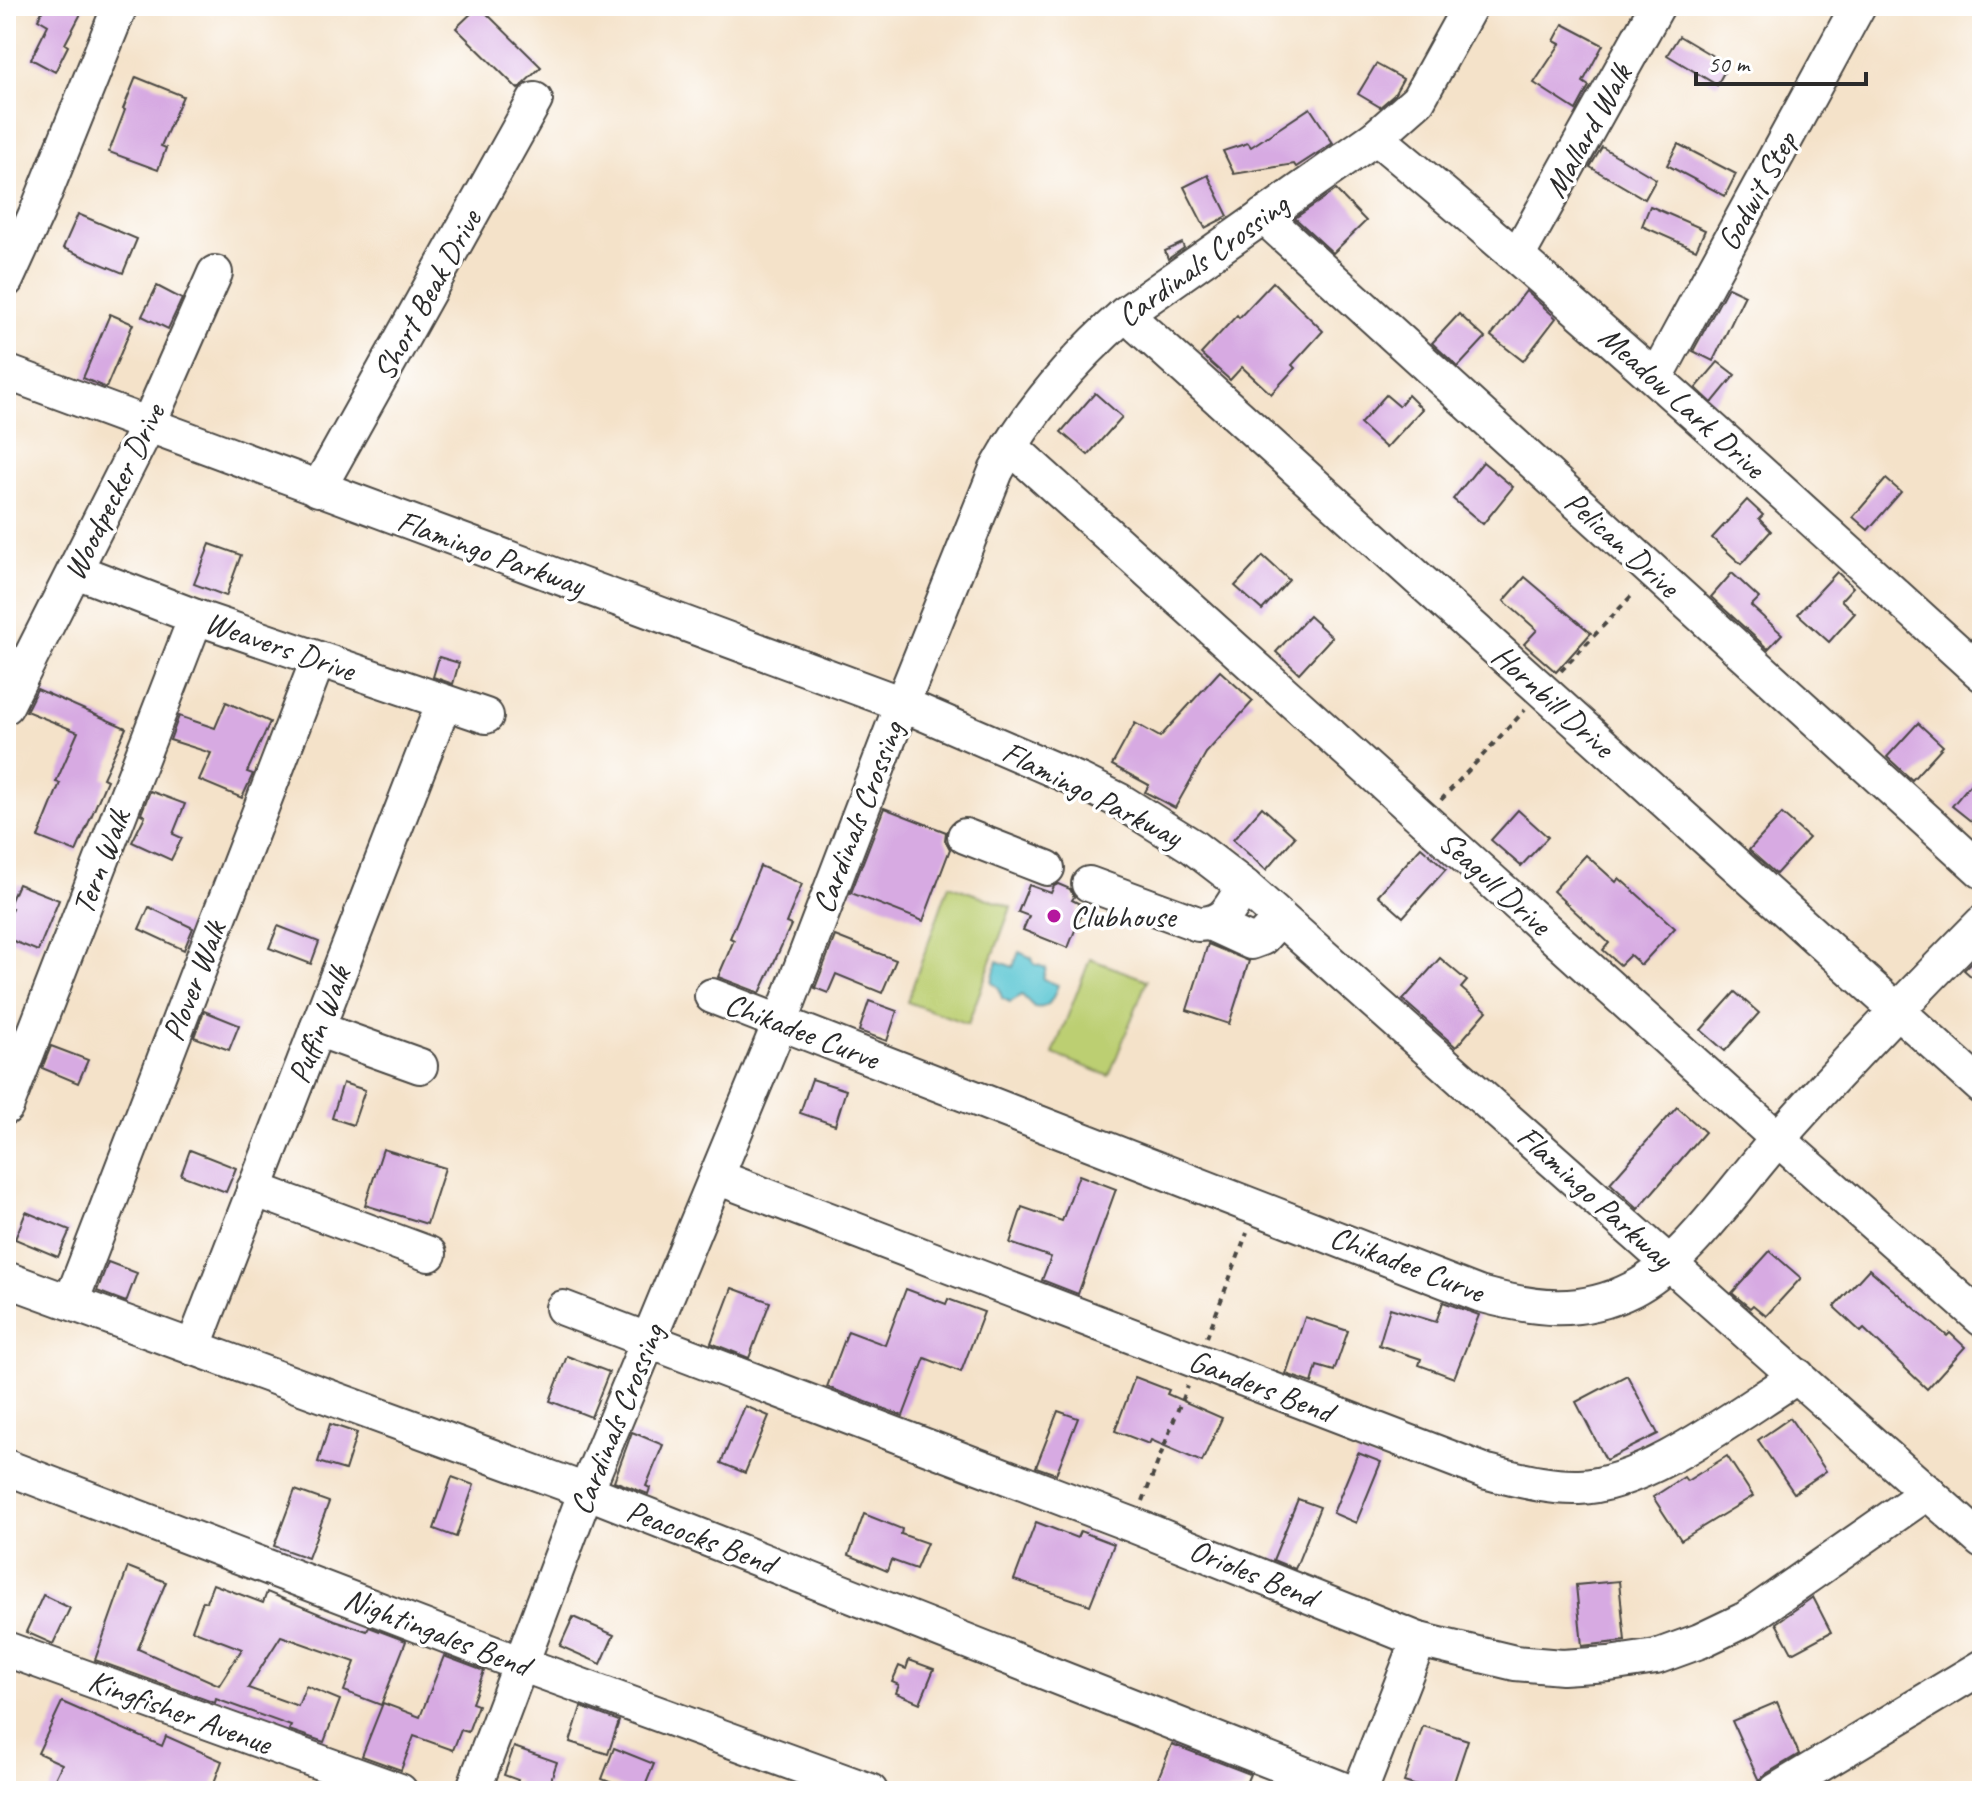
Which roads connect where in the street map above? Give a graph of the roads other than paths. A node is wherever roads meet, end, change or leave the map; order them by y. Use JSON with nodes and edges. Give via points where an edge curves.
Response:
{"nodes":[{"id":1,"x":120,"y":6,"type":"edge"},
{"id":2,"x":1470,"y":6,"type":"edge"},
{"id":3,"x":1657,"y":6,"type":"edge"},
{"id":4,"x":1858,"y":6,"type":"edge"},
{"id":5,"x":535,"y":100,"type":"dead end"},
{"id":6,"x":1376,"y":137,"type":"junction"},
{"id":7,"x":1263,"y":216,"type":"junction"},
{"id":8,"x":1518,"y":255,"type":"junction"},
{"id":9,"x":215,"y":273,"type":"dead end"},
{"id":10,"x":6,"y":280,"type":"edge"},
{"id":11,"x":1125,"y":314,"type":"junction"},
{"id":12,"x":6,"y":372,"type":"edge"},
{"id":13,"x":1656,"y":377,"type":"junction"},
{"id":14,"x":149,"y":423,"type":"junction"},
{"id":15,"x":1010,"y":446,"type":"junction"},
{"id":16,"x":318,"y":489,"type":"junction"},
{"id":17,"x":76,"y":571,"type":"junction"},
{"id":18,"x":196,"y":617,"type":"junction"},
{"id":19,"x":318,"y":660,"type":"junction"},
{"id":20,"x":1982,"y":674,"type":"edge"},
{"id":21,"x":444,"y":702,"type":"junction"},
{"id":22,"x":902,"y":704,"type":"junction"},
{"id":23,"x":6,"y":706,"type":"edge"},
{"id":24,"x":486,"y":716,"type":"dead end"},
{"id":25,"x":965,"y":836,"type":"dead end"},
{"id":26,"x":1047,"y":868,"type":"dead end"},
{"id":27,"x":1982,"y":871,"type":"edge"},
{"id":28,"x":1089,"y":884,"type":"dead end"},
{"id":29,"x":1244,"y":886,"type":"junction"},
{"id":30,"x":1280,"y":918,"type":"junction"},
{"id":31,"x":1982,"y":923,"type":"edge"},
{"id":32,"x":1212,"y":924,"type":"junction"},
{"id":33,"x":712,"y":996,"type":"dead end"},
{"id":34,"x":1896,"y":1011,"type":"junction"},
{"id":35,"x":780,"y":1023,"type":"junction"},
{"id":36,"x":317,"y":1029,"type":"junction"},
{"id":37,"x":420,"y":1066,"type":"dead end"},
{"id":38,"x":1982,"y":1087,"type":"edge"},
{"id":39,"x":6,"y":1107,"type":"edge"},
{"id":40,"x":1778,"y":1139,"type":"junction"},
{"id":41,"x":717,"y":1177,"type":"junction"},
{"id":42,"x":254,"y":1189,"type":"junction"},
{"id":43,"x":429,"y":1254,"type":"dead end"},
{"id":44,"x":1671,"y":1265,"type":"junction"},
{"id":45,"x":6,"y":1279,"type":"edge"},
{"id":46,"x":71,"y":1302,"type":"junction"},
{"id":47,"x":563,"y":1308,"type":"dead end"},
{"id":48,"x":1982,"y":1319,"type":"edge"},
{"id":49,"x":649,"y":1341,"type":"junction"},
{"id":50,"x":193,"y":1348,"type":"junction"},
{"id":51,"x":1798,"y":1376,"type":"junction"},
{"id":52,"x":6,"y":1467,"type":"edge"},
{"id":53,"x":586,"y":1491,"type":"junction"},
{"id":54,"x":1928,"y":1492,"type":"junction"},
{"id":55,"x":1982,"y":1541,"type":"edge"},
{"id":56,"x":1419,"y":1640,"type":"junction"},
{"id":57,"x":6,"y":1649,"type":"edge"},
{"id":58,"x":521,"y":1664,"type":"junction"},
{"id":59,"x":1982,"y":1667,"type":"edge"},
{"id":60,"x":400,"y":1791,"type":"edge"},
{"id":61,"x":473,"y":1791,"type":"edge"},
{"id":62,"x":870,"y":1791,"type":"edge"},
{"id":63,"x":1347,"y":1791,"type":"edge"},
{"id":64,"x":1360,"y":1791,"type":"edge"},
{"id":65,"x":1776,"y":1791,"type":"edge"}],
"edges":[{"from":1,"to":10,"type":"street"},
{"from":2,"to":6,"type":"street","name":"Cardinals Crossing","via":[[1418,100]]},
{"from":3,"to":8,"type":"street","name":"Mallard Walk"},
{"from":4,"to":13,"type":"street","name":"Godwit Step"},
{"from":5,"to":16,"type":"street","name":"Short Beak Drive"},
{"from":6,"to":7,"type":"street","name":"Cardinals Crossing"},
{"from":6,"to":8,"type":"street","name":"Meadow Lark Drive"},
{"from":7,"to":11,"type":"street","name":"Cardinals Crossing"},
{"from":7,"to":27,"type":"street","name":"Pelican Drive"},
{"from":8,"to":13,"type":"street","name":"Meadow Lark Drive"},
{"from":9,"to":14,"type":"street","name":"Woodpecker Drive"},
{"from":11,"to":15,"type":"street","name":"Cardinals Crossing","via":[[1090,345]]},
{"from":11,"to":34,"type":"street","name":"Hornbill Drive"},
{"from":12,"to":14,"type":"street","name":"Flamingo Parkway"},
{"from":13,"to":20,"type":"street","name":"Meadow Lark Drive"},
{"from":14,"to":16,"type":"street","name":"Flamingo Parkway"},
{"from":14,"to":17,"type":"street","name":"Woodpecker Drive"},
{"from":15,"to":22,"type":"street","name":"Cardinals Crossing"},
{"from":15,"to":40,"type":"street","name":"Seagull Drive"},
{"from":16,"to":22,"type":"street","name":"Flamingo Parkway"},
{"from":17,"to":18,"type":"street","name":"Weavers Drive"},
{"from":17,"to":23,"type":"street","name":"Woodpecker Drive"},
{"from":18,"to":19,"type":"street","name":"Weavers Drive"},
{"from":18,"to":39,"type":"street","name":"Tern Walk"},
{"from":19,"to":21,"type":"street","name":"Weavers Drive"},
{"from":19,"to":46,"type":"street","name":"Plover Walk"},
{"from":21,"to":24,"type":"street","name":"Weavers Drive"},
{"from":21,"to":36,"type":"street","name":"Puffin Walk"},
{"from":22,"to":29,"type":"street","name":"Flamingo Parkway","via":[[1120,801]]},
{"from":22,"to":35,"type":"street","name":"Cardinals Crossing"},
{"from":25,"to":26,"type":"street"},
{"from":28,"to":32,"type":"street","via":[[1164,913]]},
{"from":29,"to":30,"type":"street","name":"Flamingo Parkway"},
{"from":29,"to":32,"type":"street","via":[[1223,918]]},
{"from":30,"to":32,"type":"street","via":[[1251,942]]},
{"from":30,"to":44,"type":"street","name":"Flamingo Parkway"},
{"from":31,"to":34,"type":"street","name":"Chikadee Curve"},
{"from":33,"to":35,"type":"street","name":"Chikadee Curve"},
{"from":34,"to":38,"type":"street","name":"Hornbill Drive"},
{"from":34,"to":40,"type":"street","name":"Chikadee Curve"},
{"from":35,"to":41,"type":"street","name":"Cardinals Crossing"},
{"from":35,"to":44,"type":"street","name":"Chikadee Curve","via":[[1519,1305],[1556,1309],[1597,1304]]},
{"from":36,"to":37,"type":"street"},
{"from":36,"to":42,"type":"street","name":"Puffin Walk"},
{"from":40,"to":44,"type":"street","name":"Chikadee Curve"},
{"from":40,"to":48,"type":"street","name":"Seagull Drive"},
{"from":41,"to":49,"type":"street","name":"Cardinals Crossing"},
{"from":41,"to":51,"type":"street","name":"Ganders Bend","via":[[1487,1472],[1532,1483],[1580,1487],[1620,1480],[1686,1447]]},
{"from":42,"to":43,"type":"street"},
{"from":42,"to":50,"type":"street","name":"Puffin Walk"},
{"from":44,"to":51,"type":"street","name":"Flamingo Parkway"},
{"from":45,"to":46,"type":"street","name":"Peacocks Bend"},
{"from":46,"to":50,"type":"street","name":"Peacocks Bend"},
{"from":47,"to":49,"type":"street","name":"Orioles Bend"},
{"from":49,"to":53,"type":"street","name":"Cardinals Crossing"},
{"from":49,"to":56,"type":"street","name":"Orioles Bend"},
{"from":50,"to":53,"type":"street","name":"Peacocks Bend"},
{"from":51,"to":54,"type":"street","name":"Flamingo Parkway"},
{"from":52,"to":58,"type":"street","name":"Nightingales Bend"},
{"from":53,"to":58,"type":"street","name":"Cardinals Crossing"},
{"from":53,"to":63,"type":"street","name":"Peacocks Bend"},
{"from":54,"to":55,"type":"street","name":"Flamingo Parkway"},
{"from":54,"to":56,"type":"street","name":"Orioles Bend","via":[[1746,1619],[1656,1657],[1562,1667],[1515,1663]]},
{"from":56,"to":64,"type":"street"},
{"from":57,"to":60,"type":"street","name":"Kingfisher Avenue"},
{"from":58,"to":61,"type":"street","name":"Cardinals Crossing"},
{"from":58,"to":62,"type":"street","name":"Nightingales Bend"},
{"from":59,"to":65,"type":"street"}]}
